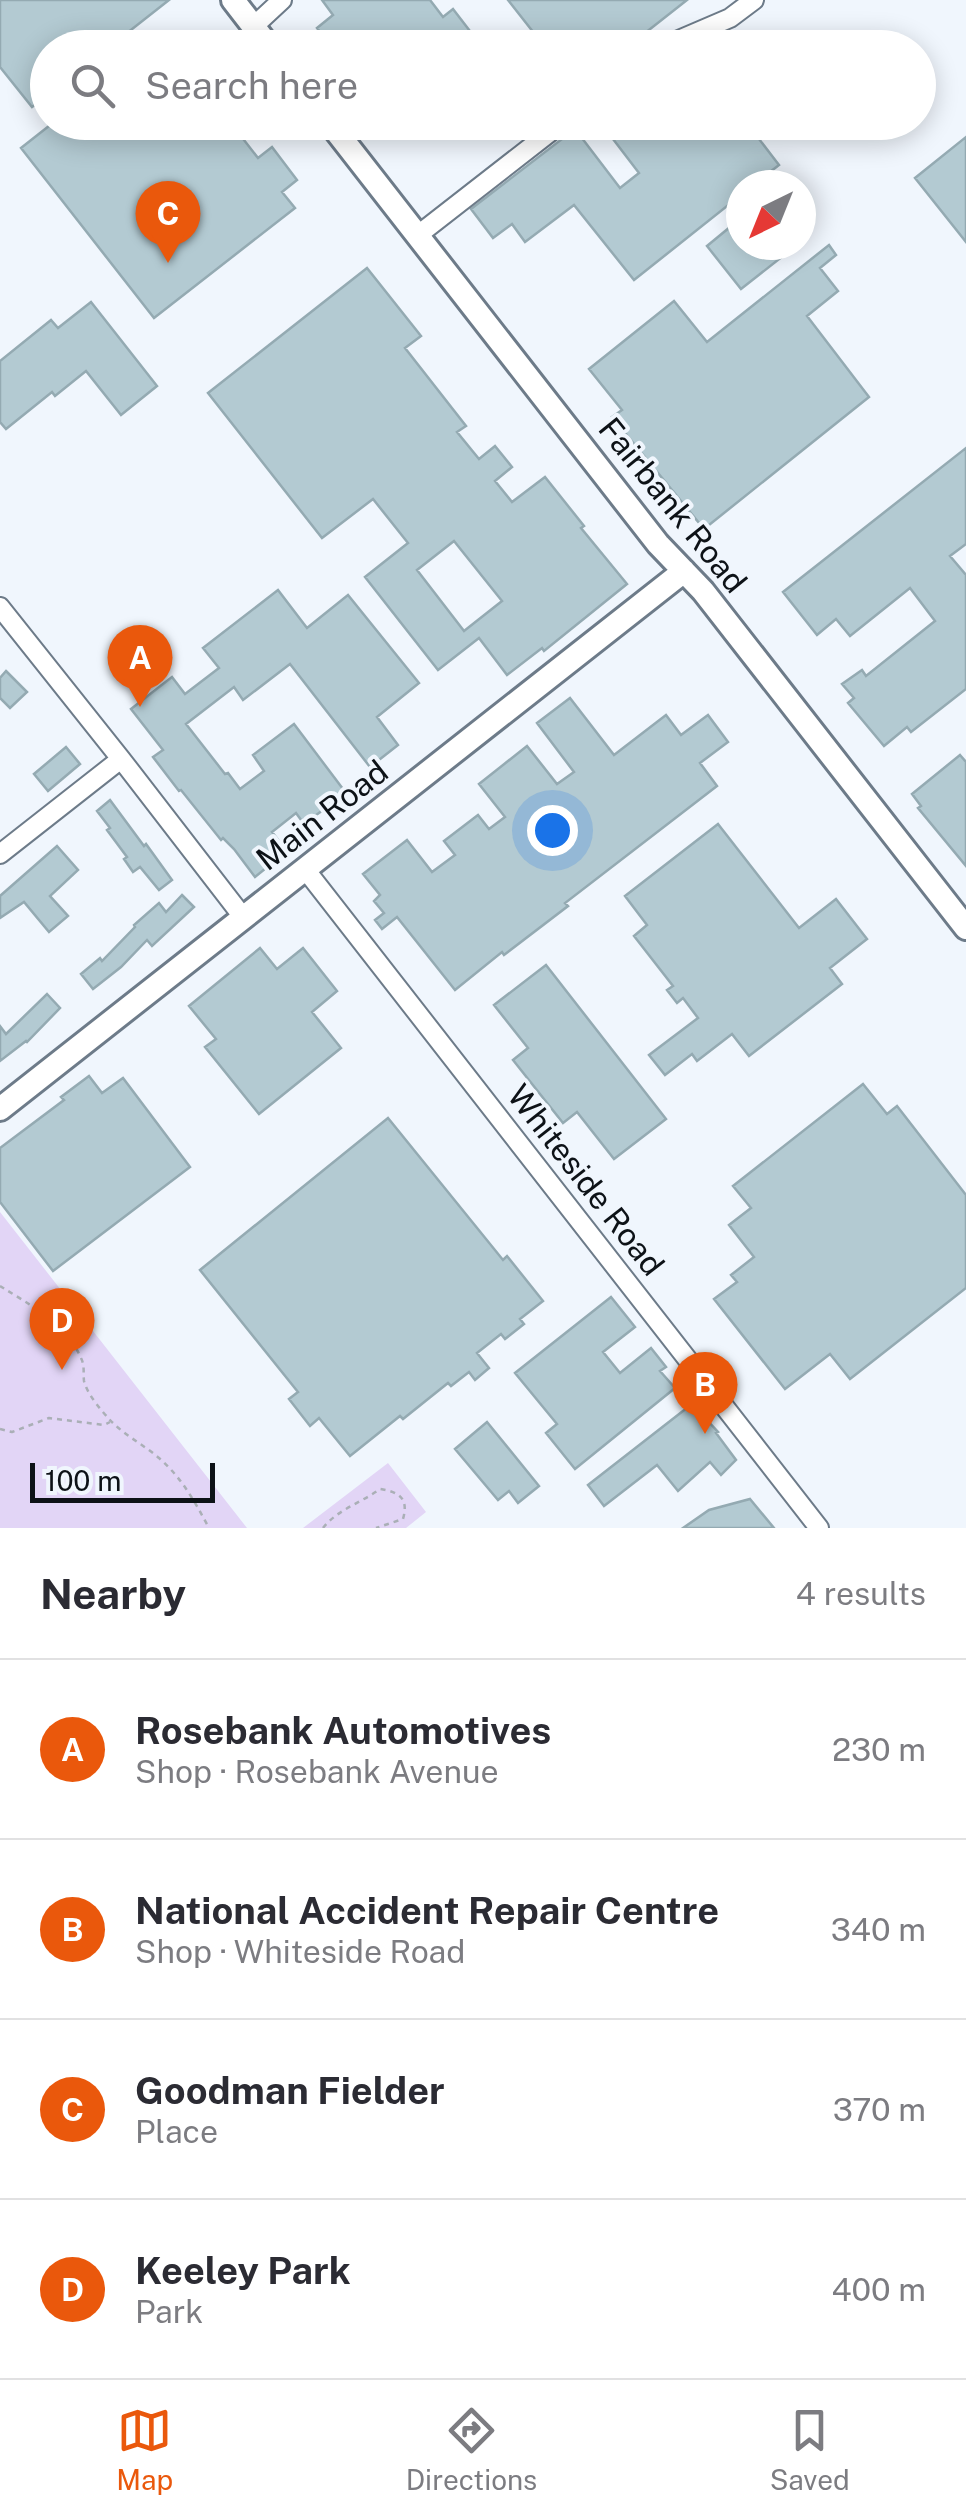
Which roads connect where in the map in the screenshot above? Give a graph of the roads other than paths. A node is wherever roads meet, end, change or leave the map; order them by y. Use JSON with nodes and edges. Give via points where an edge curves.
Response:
{"nodes":[{"id":1,"x":233,"y":0,"type":"edge"},
{"id":2,"x":282,"y":0,"type":"edge"},
{"id":3,"x":754,"y":0,"type":"edge"},
{"id":4,"x":254,"y":27,"type":"junction"},
{"id":5,"x":256,"y":30,"type":"edge"},
{"id":6,"x":702,"y":30,"type":"edge"},
{"id":7,"x":343,"y":140,"type":"edge"},
{"id":8,"x":541,"y":140,"type":"edge"},
{"id":9,"x":418,"y":235,"type":"junction"},
{"id":10,"x":684,"y":571,"type":"junction"},
{"id":11,"x":0,"y":608,"type":"edge"},
{"id":12,"x":121,"y":759,"type":"junction"},
{"id":13,"x":0,"y":854,"type":"edge"},
{"id":14,"x":306,"y":869,"type":"junction"},
{"id":15,"x":243,"y":918,"type":"junction"},
{"id":16,"x":966,"y":928,"type":"edge"},
{"id":17,"x":0,"y":1110,"type":"edge"},
{"id":18,"x":819,"y":1528,"type":"edge"}],
"edges":[{"from":1,"to":4,"type":"main road"},
{"from":2,"to":4,"type":"street"},
{"from":3,"to":6,"type":"street"},
{"from":4,"to":5,"type":"main road"},
{"from":7,"to":9,"type":"main road","name":"Fairbank Road"},
{"from":8,"to":9,"type":"street"},
{"from":9,"to":10,"type":"main road","name":"Fairbank Road"},
{"from":10,"to":14,"type":"main road","name":"Main Road"},
{"from":10,"to":16,"type":"main road","name":"Fairbank Road"},
{"from":11,"to":12,"type":"street"},
{"from":12,"to":13,"type":"street"},
{"from":12,"to":15,"type":"street"},
{"from":14,"to":15,"type":"main road","name":"Main Road"},
{"from":14,"to":18,"type":"street","name":"Whiteside Road"},
{"from":15,"to":17,"type":"main road","name":"Main Road"}]}
